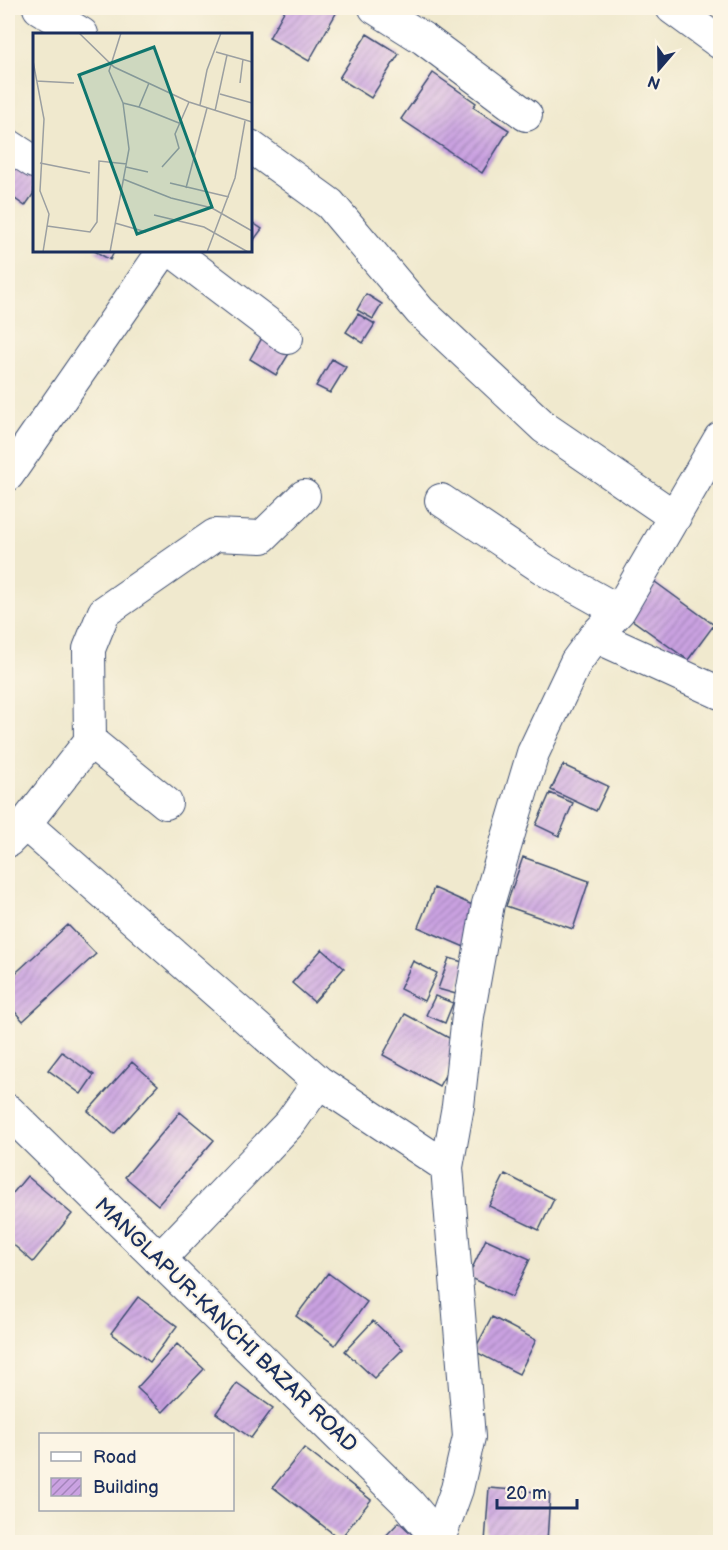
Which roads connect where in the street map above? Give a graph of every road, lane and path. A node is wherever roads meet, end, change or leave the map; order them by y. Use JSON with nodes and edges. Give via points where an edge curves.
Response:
{"nodes":[{"id":1,"x":39,"y":8,"type":"edge"},
{"id":2,"x":375,"y":8,"type":"edge"},
{"id":3,"x":672,"y":8,"type":"edge"},
{"id":4,"x":80,"y":33,"type":"edge"},
{"id":5,"x":720,"y":43,"type":"edge"},
{"id":6,"x":526,"y":115,"type":"dead end"},
{"id":7,"x":8,"y":145,"type":"edge"},
{"id":8,"x":252,"y":147,"type":"edge"},
{"id":9,"x":33,"y":161,"type":"edge"},
{"id":10,"x":163,"y":252,"type":"edge"},
{"id":11,"x":174,"y":252,"type":"edge"},
{"id":12,"x":287,"y":338,"type":"dead end"},
{"id":13,"x":720,"y":438,"type":"edge"},
{"id":14,"x":8,"y":475,"type":"edge"},
{"id":15,"x":304,"y":496,"type":"dead end"},
{"id":16,"x":441,"y":500,"type":"dead end"},
{"id":17,"x":675,"y":517,"type":"junction"},
{"id":18,"x":619,"y":611,"type":"junction"},
{"id":19,"x":595,"y":636,"type":"junction"},
{"id":20,"x":720,"y":693,"type":"edge"},
{"id":21,"x":90,"y":741,"type":"junction"},
{"id":22,"x":166,"y":803,"type":"dead end"},
{"id":23,"x":16,"y":833,"type":"edge"},
{"id":24,"x":319,"y":1082,"type":"junction"},
{"id":25,"x":8,"y":1111,"type":"edge"},
{"id":26,"x":447,"y":1167,"type":"junction"},
{"id":27,"x":159,"y":1260,"type":"junction"},
{"id":28,"x":439,"y":1542,"type":"edge"}],
"edges":[{"from":1,"to":4,"type":"street"},
{"from":2,"to":6,"type":"street","via":[[424,39]]},
{"from":3,"to":5,"type":"street"},
{"from":7,"to":9,"type":"street"},
{"from":8,"to":17,"type":"street","via":[[330,204],[420,311],[545,428]]},
{"from":10,"to":14,"type":"street"},
{"from":11,"to":12,"type":"street"},
{"from":13,"to":17,"type":"street"},
{"from":15,"to":21,"type":"street","via":[[262,537],[215,535],[104,612],[89,650]]},
{"from":16,"to":18,"type":"street","via":[[548,571]]},
{"from":17,"to":18,"type":"street"},
{"from":18,"to":19,"type":"street"},
{"from":19,"to":20,"type":"street"},
{"from":19,"to":26,"type":"street","via":[[576,662],[533,753],[505,844],[489,904],[468,1016]]},
{"from":21,"to":22,"type":"street"},
{"from":21,"to":23,"type":"street"},
{"from":23,"to":24,"type":"street"},
{"from":24,"to":26,"type":"street"},
{"from":24,"to":27,"type":"street","via":[[290,1123]]},
{"from":25,"to":27,"type":"street","name":"MANGLAPUR-KANCHI BAZAR ROAD"},
{"from":26,"to":28,"type":"street","via":[[469,1437]]},
{"from":27,"to":28,"type":"street","name":"MANGLAPUR-KANCHI BAZAR ROAD","via":[[408,1503]]}]}
